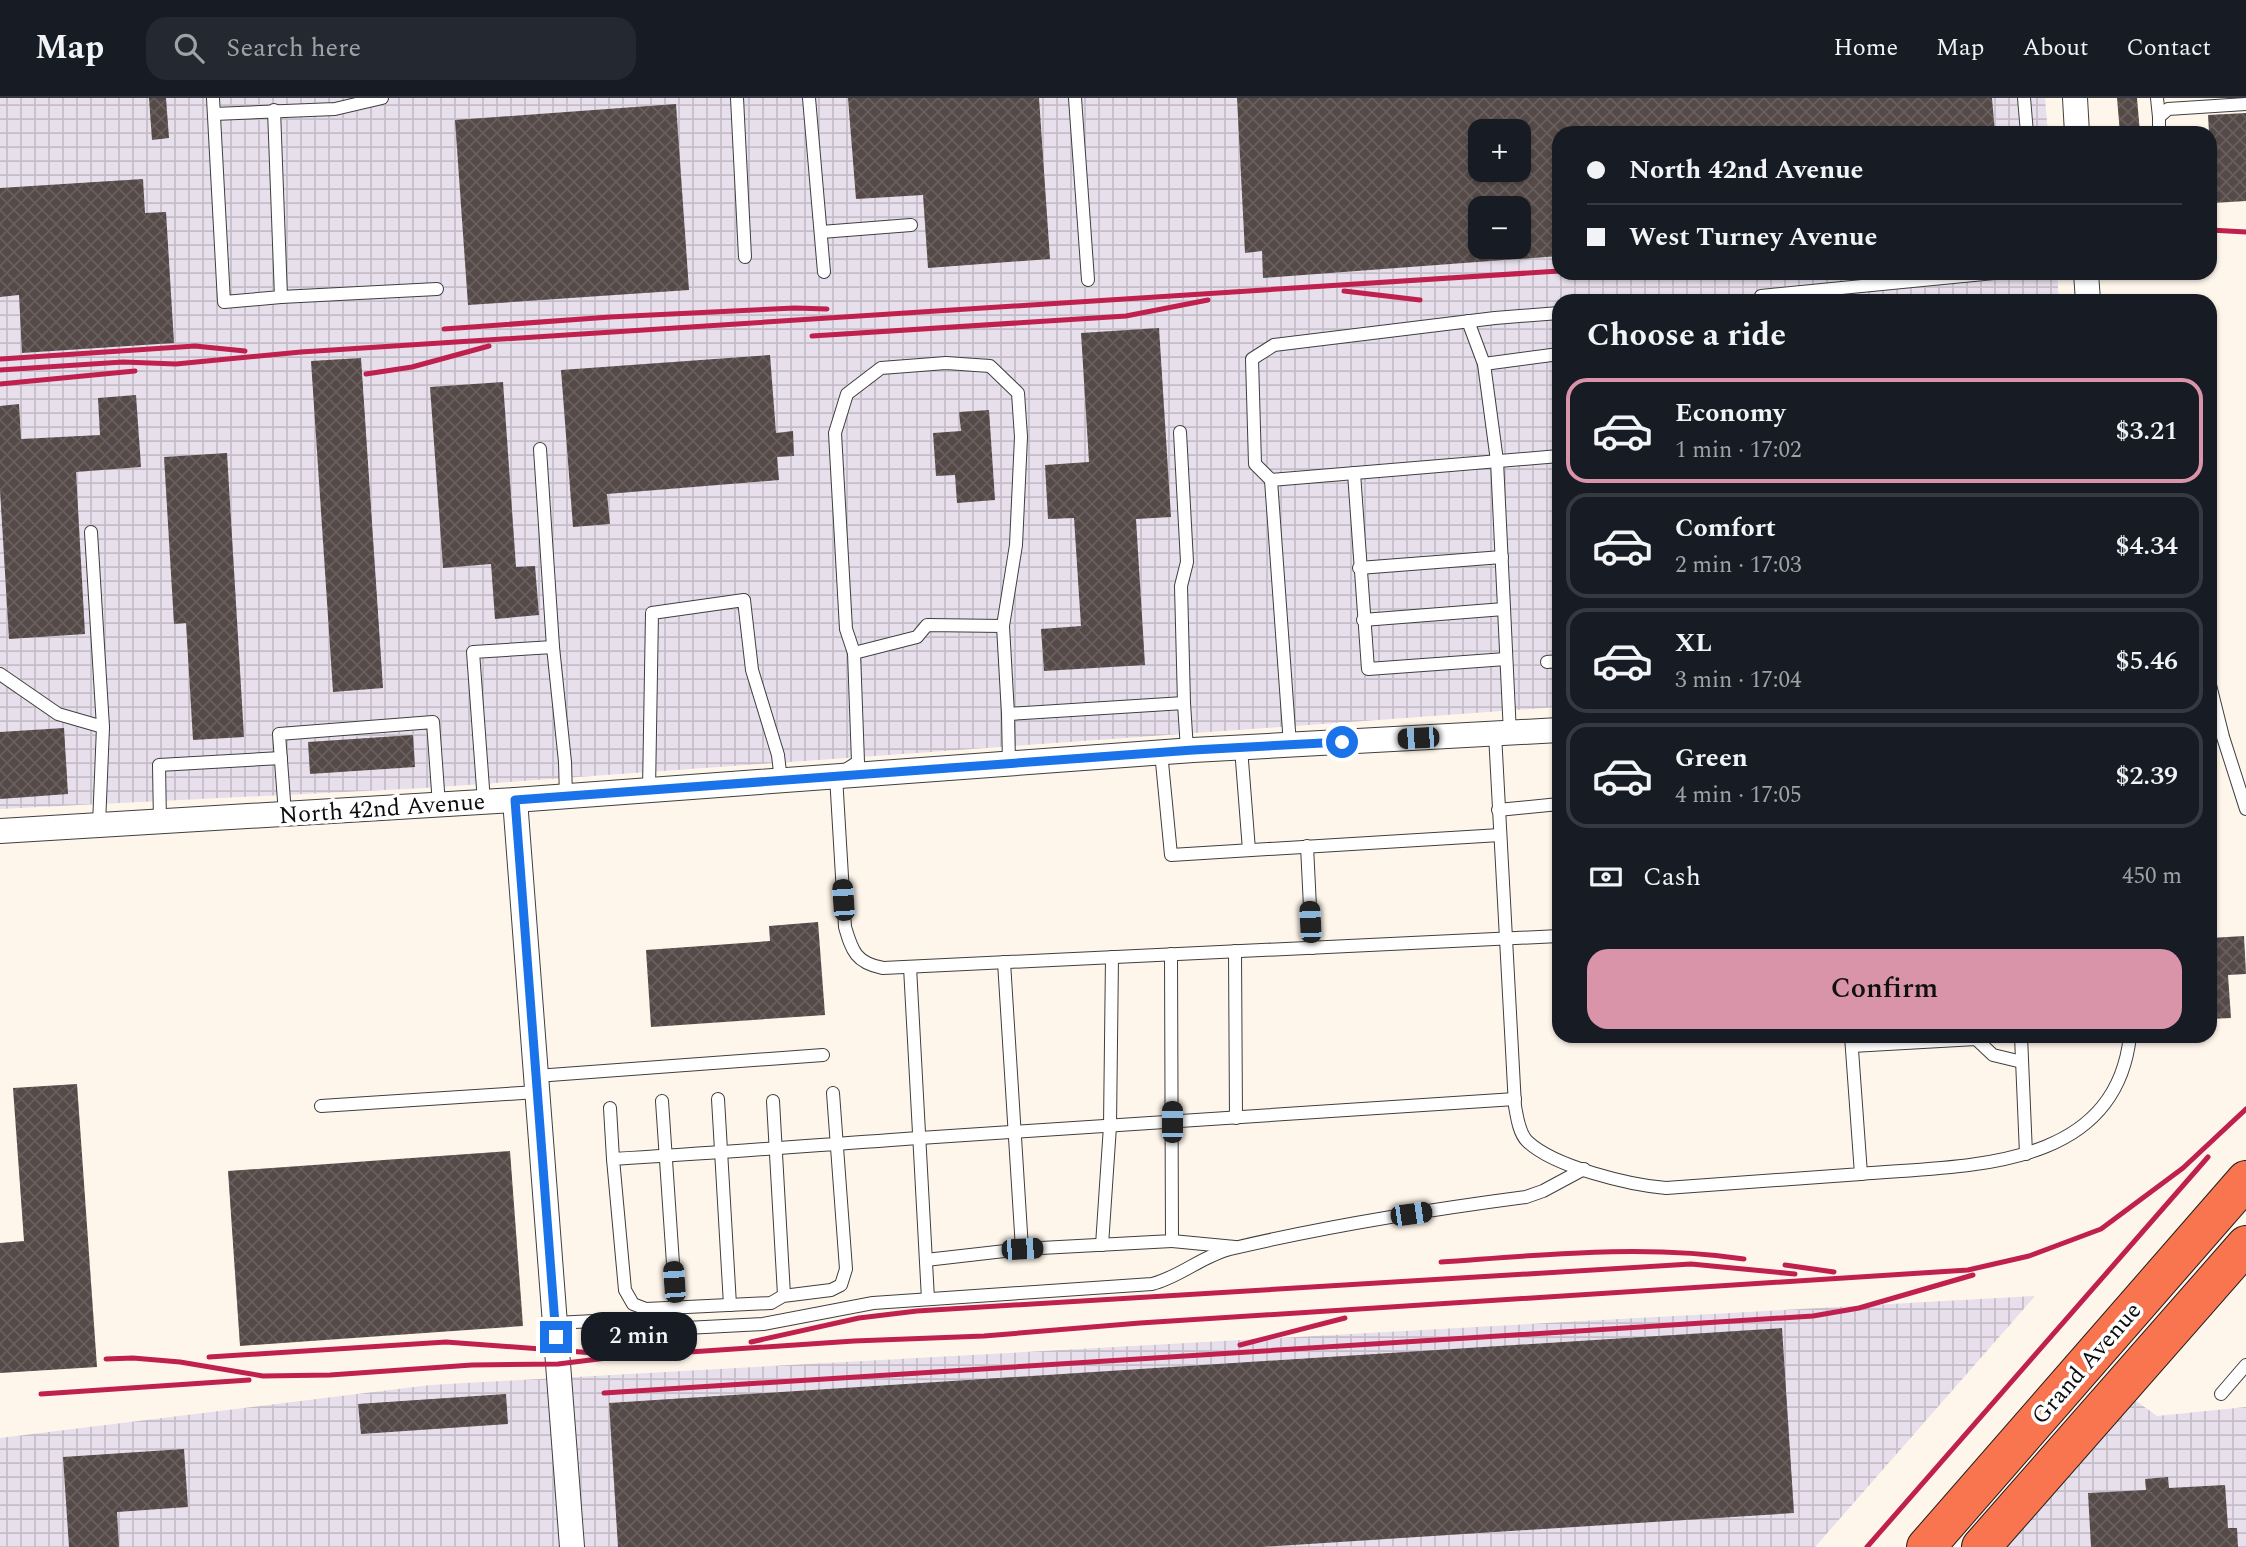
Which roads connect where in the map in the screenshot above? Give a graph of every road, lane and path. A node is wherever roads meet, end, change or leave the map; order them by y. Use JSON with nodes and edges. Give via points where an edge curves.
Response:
{"nodes":[{"id":1,"x":213,"y":98,"type":"edge"},
{"id":2,"x":382,"y":98,"type":"edge"},
{"id":3,"x":737,"y":98,"type":"edge"},
{"id":4,"x":809,"y":98,"type":"edge"},
{"id":5,"x":1075,"y":98,"type":"edge"},
{"id":6,"x":2024,"y":98,"type":"edge"},
{"id":7,"x":2075,"y":98,"type":"edge"},
{"id":8,"x":2157,"y":98,"type":"edge"},
{"id":9,"x":2246,"y":104,"type":"edge"},
{"id":10,"x":274,"y":110,"type":"junction"},
{"id":11,"x":214,"y":114,"type":"junction"},
{"id":12,"x":2159,"y":117,"type":"junction"},
{"id":13,"x":2026,"y":126,"type":"edge"},
{"id":14,"x":2077,"y":126,"type":"edge"},
{"id":15,"x":2159,"y":126,"type":"edge"},
{"id":16,"x":911,"y":225,"type":"dead end"},
{"id":17,"x":821,"y":232,"type":"junction"},
{"id":18,"x":745,"y":257,"type":"dead end"},
{"id":19,"x":824,"y":272,"type":"dead end"},
{"id":20,"x":1088,"y":280,"type":"dead end"},
{"id":21,"x":1923,"y":280,"type":"edge"},
{"id":22,"x":437,"y":289,"type":"dead end"},
{"id":23,"x":1781,"y":294,"type":"edge"},
{"id":24,"x":281,"y":297,"type":"junction"},
{"id":25,"x":1552,"y":314,"type":"edge"},
{"id":26,"x":1468,"y":321,"type":"junction"},
{"id":27,"x":1552,"y":355,"type":"edge"},
{"id":28,"x":1484,"y":364,"type":"junction"},
{"id":29,"x":1180,"y":432,"type":"dead end"},
{"id":30,"x":540,"y":449,"type":"dead end"},
{"id":31,"x":1552,"y":457,"type":"edge"},
{"id":32,"x":1497,"y":461,"type":"junction"},
{"id":33,"x":1354,"y":473,"type":"junction"},
{"id":34,"x":1271,"y":480,"type":"junction"},
{"id":35,"x":91,"y":532,"type":"dead end"},
{"id":36,"x":1502,"y":557,"type":"junction"},
{"id":37,"x":1359,"y":568,"type":"junction"},
{"id":38,"x":1504,"y":609,"type":"junction"},
{"id":39,"x":1363,"y":620,"type":"junction"},
{"id":40,"x":1003,"y":626,"type":"junction"},
{"id":41,"x":553,"y":647,"type":"junction"},
{"id":42,"x":854,"y":653,"type":"junction"},
{"id":43,"x":1506,"y":659,"type":"junction"},
{"id":44,"x":0,"y":674,"type":"edge"},
{"id":45,"x":1184,"y":703,"type":"junction"},
{"id":46,"x":2217,"y":713,"type":"edge"},
{"id":47,"x":1008,"y":714,"type":"junction"},
{"id":48,"x":103,"y":727,"type":"junction"},
{"id":49,"x":1552,"y":730,"type":"edge"},
{"id":50,"x":1502,"y":734,"type":"junction"},
{"id":51,"x":1290,"y":745,"type":"junction"},
{"id":52,"x":1241,"y":748,"type":"junction"},
{"id":53,"x":1187,"y":751,"type":"junction"},
{"id":54,"x":1161,"y":752,"type":"junction"},
{"id":55,"x":281,"y":758,"type":"junction"},
{"id":56,"x":1009,"y":764,"type":"junction"},
{"id":57,"x":836,"y":776,"type":"junction"},
{"id":58,"x":781,"y":781,"type":"junction"},
{"id":59,"x":649,"y":790,"type":"junction"},
{"id":60,"x":566,"y":796,"type":"junction"},
{"id":61,"x":515,"y":800,"type":"junction"},
{"id":62,"x":484,"y":802,"type":"junction"},
{"id":63,"x":439,"y":805,"type":"junction"},
{"id":64,"x":1552,"y":805,"type":"edge"},
{"id":65,"x":1498,"y":810,"type":"junction"},
{"id":66,"x":2246,"y":810,"type":"edge"},
{"id":67,"x":285,"y":814,"type":"junction"},
{"id":68,"x":160,"y":822,"type":"junction"},
{"id":69,"x":99,"y":825,"type":"junction"},
{"id":70,"x":0,"y":831,"type":"edge"},
{"id":71,"x":1500,"y":835,"type":"junction"},
{"id":72,"x":1307,"y":846,"type":"junction"},
{"id":73,"x":1249,"y":850,"type":"junction"},
{"id":74,"x":1552,"y":936,"type":"edge"},
{"id":75,"x":1506,"y":939,"type":"junction"},
{"id":76,"x":1312,"y":948,"type":"junction"},
{"id":77,"x":1235,"y":951,"type":"junction"},
{"id":78,"x":1171,"y":954,"type":"junction"},
{"id":79,"x":1112,"y":957,"type":"junction"},
{"id":80,"x":1004,"y":962,"type":"junction"},
{"id":81,"x":911,"y":967,"type":"junction"},
{"id":82,"x":1852,"y":1043,"type":"edge"},
{"id":83,"x":1980,"y":1043,"type":"edge"},
{"id":84,"x":2021,"y":1043,"type":"edge"},
{"id":85,"x":2129,"y":1043,"type":"edge"},
{"id":86,"x":823,"y":1055,"type":"dead end"},
{"id":87,"x":2022,"y":1062,"type":"junction"},
{"id":88,"x":537,"y":1084,"type":"junction"},
{"id":89,"x":833,"y":1093,"type":"dead end"},
{"id":90,"x":1515,"y":1099,"type":"junction"},
{"id":91,"x":718,"y":1100,"type":"dead end"},
{"id":92,"x":662,"y":1101,"type":"dead end"},
{"id":93,"x":773,"y":1101,"type":"dead end"},
{"id":94,"x":321,"y":1106,"type":"dead end"},
{"id":95,"x":610,"y":1108,"type":"dead end"},
{"id":96,"x":1236,"y":1118,"type":"junction"},
{"id":97,"x":1172,"y":1122,"type":"junction"},
{"id":98,"x":1110,"y":1126,"type":"junction"},
{"id":99,"x":1014,"y":1132,"type":"junction"},
{"id":100,"x":920,"y":1138,"type":"junction"},
{"id":101,"x":836,"y":1144,"type":"junction"},
{"id":102,"x":775,"y":1148,"type":"junction"},
{"id":103,"x":720,"y":1152,"type":"junction"},
{"id":104,"x":2026,"y":1154,"type":"junction"},
{"id":105,"x":665,"y":1156,"type":"junction"},
{"id":106,"x":613,"y":1159,"type":"junction"},
{"id":107,"x":1584,"y":1169,"type":"junction"},
{"id":108,"x":1861,"y":1174,"type":"junction"},
{"id":109,"x":2246,"y":1180,"type":"edge"},
{"id":110,"x":1172,"y":1241,"type":"junction"},
{"id":111,"x":1102,"y":1245,"type":"junction"},
{"id":112,"x":2246,"y":1245,"type":"edge"},
{"id":113,"x":1239,"y":1248,"type":"junction"},
{"id":114,"x":1022,"y":1249,"type":"junction"},
{"id":115,"x":926,"y":1260,"type":"junction"},
{"id":116,"x":784,"y":1295,"type":"junction"},
{"id":117,"x":928,"y":1299,"type":"junction"},
{"id":118,"x":730,"y":1305,"type":"junction"},
{"id":119,"x":676,"y":1307,"type":"junction"},
{"id":120,"x":555,"y":1323,"type":"junction"},
{"id":121,"x":2246,"y":1365,"type":"edge"},
{"id":122,"x":2221,"y":1394,"type":"dead end"},
{"id":123,"x":572,"y":1547,"type":"edge"},
{"id":124,"x":1926,"y":1547,"type":"edge"},
{"id":125,"x":1981,"y":1547,"type":"edge"}],
"edges":[{"from":1,"to":11,"type":"lane"},
{"from":2,"to":10,"type":"lane","via":[[335,109]]},
{"from":3,"to":18,"type":"lane"},
{"from":4,"to":17,"type":"lane"},
{"from":5,"to":20,"type":"lane"},
{"from":6,"to":13,"type":"lane"},
{"from":7,"to":14,"type":"street"},
{"from":8,"to":12,"type":"lane"},
{"from":9,"to":12,"type":"lane","via":[[2168,109]]},
{"from":10,"to":11,"type":"lane"},
{"from":10,"to":24,"type":"lane"},
{"from":11,"to":24,"type":"lane","via":[[224,302]]},
{"from":12,"to":15,"type":"lane"},
{"from":16,"to":17,"type":"lane"},
{"from":17,"to":19,"type":"lane"},
{"from":21,"to":23,"type":"lane"},
{"from":22,"to":24,"type":"lane"},
{"from":25,"to":26,"type":"lane"},
{"from":26,"to":28,"type":"lane"},
{"from":26,"to":34,"type":"lane","via":[[1274,345],[1252,359],[1255,464]]},
{"from":27,"to":28,"type":"lane"},
{"from":28,"to":32,"type":"lane"},
{"from":29,"to":45,"type":"lane","via":[[1187,562],[1181,586]]},
{"from":30,"to":41,"type":"lane"},
{"from":31,"to":32,"type":"lane"},
{"from":32,"to":33,"type":"lane"},
{"from":32,"to":36,"type":"lane"},
{"from":33,"to":34,"type":"lane"},
{"from":33,"to":37,"type":"lane"},
{"from":34,"to":51,"type":"lane"},
{"from":35,"to":48,"type":"lane"},
{"from":36,"to":37,"type":"lane"},
{"from":36,"to":38,"type":"lane"},
{"from":37,"to":39,"type":"lane"},
{"from":38,"to":39,"type":"lane"},
{"from":38,"to":43,"type":"lane"},
{"from":39,"to":43,"type":"lane","via":[[1368,669]]},
{"from":40,"to":42,"type":"lane","via":[[926,625],[917,637]]},
{"from":40,"to":42,"type":"lane","via":[[1016,545],[1021,437],[1018,393],[990,366],[946,363],[881,368],[846,394],[835,433],[846,629]]},
{"from":40,"to":47,"type":"lane"},
{"from":41,"to":60,"type":"lane"},
{"from":41,"to":62,"type":"lane","via":[[473,652]]},
{"from":42,"to":57,"type":"lane","via":[[858,762]]},
{"from":43,"to":50,"type":"lane"},
{"from":44,"to":48,"type":"lane","via":[[58,714]]},
{"from":45,"to":47,"type":"lane"},
{"from":45,"to":53,"type":"lane"},
{"from":46,"to":66,"type":"lane"},
{"from":47,"to":56,"type":"lane"},
{"from":48,"to":69,"type":"lane"},
{"from":49,"to":50,"type":"street","name":"North 42nd Avenue"},
{"from":50,"to":51,"type":"street","name":"North 42nd Avenue"},
{"from":50,"to":65,"type":"lane"},
{"from":51,"to":52,"type":"street","name":"North 42nd Avenue"},
{"from":52,"to":53,"type":"street","name":"North 42nd Avenue"},
{"from":52,"to":73,"type":"lane"},
{"from":53,"to":54,"type":"street","name":"North 42nd Avenue"},
{"from":54,"to":56,"type":"street","name":"North 42nd Avenue"},
{"from":54,"to":73,"type":"lane","via":[[1171,855]]},
{"from":55,"to":63,"type":"lane","via":[[279,734],[433,722]]},
{"from":55,"to":67,"type":"lane"},
{"from":55,"to":68,"type":"lane","via":[[159,765]]},
{"from":56,"to":57,"type":"street","name":"North 42nd Avenue"},
{"from":57,"to":58,"type":"street","name":"North 42nd Avenue"},
{"from":57,"to":81,"type":"lane","via":[[845,927],[850,943],[859,959],[870,966]]},
{"from":58,"to":59,"type":"street","name":"North 42nd Avenue"},
{"from":58,"to":59,"type":"lane","via":[[778,755],[752,670],[744,600],[652,613]]},
{"from":59,"to":60,"type":"street","name":"North 42nd Avenue"},
{"from":60,"to":61,"type":"street","name":"North 42nd Avenue"},
{"from":61,"to":62,"type":"street","name":"North 42nd Avenue"},
{"from":61,"to":88,"type":"street"},
{"from":62,"to":63,"type":"street","name":"North 42nd Avenue"},
{"from":63,"to":67,"type":"street","name":"North 42nd Avenue"},
{"from":64,"to":65,"type":"lane"},
{"from":65,"to":71,"type":"lane"},
{"from":67,"to":68,"type":"street","name":"North 42nd Avenue"},
{"from":68,"to":69,"type":"street","name":"North 42nd Avenue"},
{"from":69,"to":70,"type":"street","name":"North 42nd Avenue"},
{"from":71,"to":72,"type":"lane"},
{"from":71,"to":75,"type":"lane"},
{"from":72,"to":73,"type":"lane"},
{"from":72,"to":76,"type":"lane"},
{"from":74,"to":75,"type":"lane"},
{"from":75,"to":76,"type":"lane"},
{"from":75,"to":90,"type":"lane"},
{"from":76,"to":77,"type":"lane"},
{"from":77,"to":78,"type":"lane"},
{"from":77,"to":96,"type":"lane"},
{"from":78,"to":79,"type":"lane"},
{"from":78,"to":97,"type":"lane"},
{"from":79,"to":80,"type":"lane"},
{"from":79,"to":98,"type":"lane"},
{"from":80,"to":81,"type":"lane"},
{"from":80,"to":99,"type":"lane"},
{"from":81,"to":100,"type":"lane"},
{"from":82,"to":108,"type":"lane"},
{"from":83,"to":87,"type":"lane","via":[[1993,1055]]},
{"from":84,"to":87,"type":"lane"},
{"from":85,"to":104,"type":"lane","via":[[2110,1098],[2094,1116],[2052,1144]]},
{"from":86,"to":88,"type":"lane"},
{"from":87,"to":104,"type":"lane"},
{"from":88,"to":94,"type":"lane"},
{"from":88,"to":120,"type":"street"},
{"from":89,"to":101,"type":"lane"},
{"from":90,"to":96,"type":"lane"},
{"from":90,"to":107,"type":"lane","via":[[1525,1140]]},
{"from":91,"to":103,"type":"lane"},
{"from":92,"to":105,"type":"lane"},
{"from":93,"to":102,"type":"lane"},
{"from":95,"to":106,"type":"lane"},
{"from":96,"to":97,"type":"lane"},
{"from":97,"to":98,"type":"lane"},
{"from":97,"to":110,"type":"lane"},
{"from":98,"to":99,"type":"lane"},
{"from":98,"to":111,"type":"lane"},
{"from":99,"to":100,"type":"lane"},
{"from":99,"to":114,"type":"lane"},
{"from":100,"to":101,"type":"lane"},
{"from":100,"to":115,"type":"lane"},
{"from":101,"to":102,"type":"lane"},
{"from":101,"to":116,"type":"lane","via":[[844,1281],[831,1290]]},
{"from":102,"to":103,"type":"lane"},
{"from":102,"to":116,"type":"lane"},
{"from":103,"to":105,"type":"lane"},
{"from":103,"to":118,"type":"lane"},
{"from":104,"to":108,"type":"lane","via":[[1981,1164]]},
{"from":105,"to":106,"type":"lane"},
{"from":105,"to":119,"type":"lane"},
{"from":106,"to":119,"type":"lane","via":[[627,1297],[642,1308]]},
{"from":107,"to":108,"type":"lane","via":[[1667,1188]]},
{"from":107,"to":113,"type":"lane","via":[[1526,1197],[1343,1224]]},
{"from":109,"to":124,"type":"highway","name":"Grand Avenue"},
{"from":110,"to":111,"type":"lane"},
{"from":110,"to":113,"type":"lane"},
{"from":111,"to":114,"type":"lane"},
{"from":112,"to":125,"type":"highway","name":"Grand Avenue"},
{"from":113,"to":117,"type":"lane","via":[[1152,1284]]},
{"from":114,"to":115,"type":"lane"},
{"from":115,"to":117,"type":"lane"},
{"from":116,"to":118,"type":"lane","via":[[771,1303]]},
{"from":117,"to":120,"type":"lane","via":[[873,1303],[763,1324],[647,1330],[594,1321]]},
{"from":118,"to":119,"type":"lane"},
{"from":120,"to":123,"type":"street"},
{"from":121,"to":122,"type":"lane"}]}
